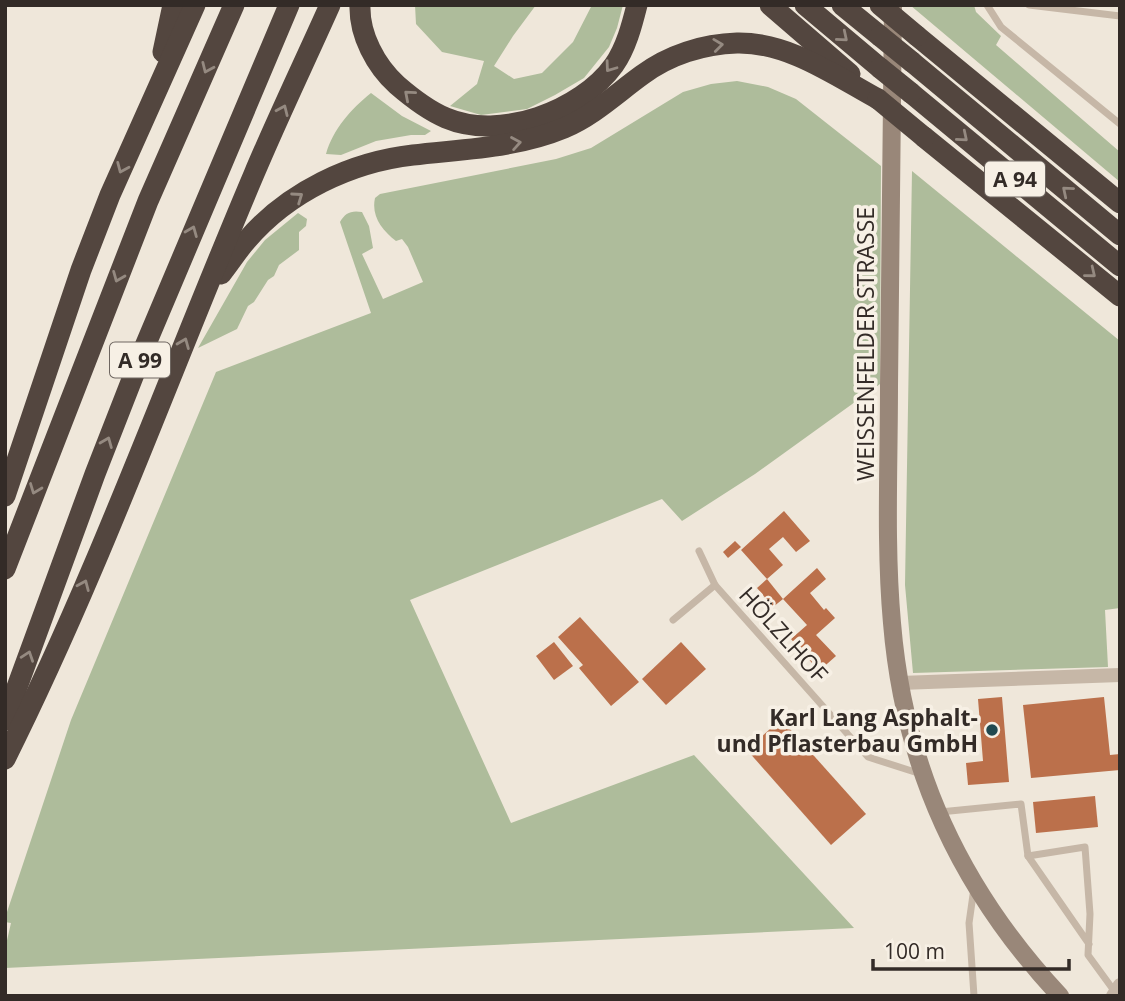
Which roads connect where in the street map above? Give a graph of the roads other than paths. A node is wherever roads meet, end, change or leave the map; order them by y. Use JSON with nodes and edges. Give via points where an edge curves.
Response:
{"nodes":[{"id":1,"x":173,"y":5,"type":"edge"},
{"id":2,"x":195,"y":5,"type":"edge"},
{"id":3,"x":234,"y":5,"type":"edge"},
{"id":4,"x":289,"y":5,"type":"edge"},
{"id":5,"x":330,"y":5,"type":"edge"},
{"id":6,"x":360,"y":5,"type":"edge"},
{"id":7,"x":637,"y":5,"type":"edge"},
{"id":8,"x":770,"y":5,"type":"edge"},
{"id":9,"x":805,"y":5,"type":"edge"},
{"id":10,"x":842,"y":5,"type":"edge"},
{"id":11,"x":880,"y":5,"type":"edge"},
{"id":12,"x":893,"y":5,"type":"edge"},
{"id":13,"x":987,"y":5,"type":"edge"},
{"id":14,"x":1030,"y":5,"type":"edge"},
{"id":15,"x":1120,"y":16,"type":"edge"},
{"id":16,"x":878,"y":99,"type":"junction"},
{"id":17,"x":149,"y":105,"type":"junction"},
{"id":18,"x":1120,"y":124,"type":"edge"},
{"id":19,"x":1120,"y":203,"type":"edge"},
{"id":20,"x":1120,"y":235,"type":"edge"},
{"id":21,"x":1120,"y":266,"type":"edge"},
{"id":22,"x":1120,"y":296,"type":"edge"},
{"id":23,"x":199,"y":308,"type":"junction"},
{"id":24,"x":5,"y":496,"type":"edge"},
{"id":25,"x":699,"y":551,"type":"dead end"},
{"id":26,"x":5,"y":569,"type":"edge"},
{"id":27,"x":715,"y":585,"type":"junction"},
{"id":28,"x":673,"y":620,"type":"dead end"},
{"id":29,"x":1120,"y":675,"type":"edge"},
{"id":30,"x":900,"y":683,"type":"junction"},
{"id":31,"x":5,"y":720,"type":"edge"},
{"id":32,"x":5,"y":759,"type":"edge"},
{"id":33,"x":921,"y":774,"type":"junction"},
{"id":34,"x":936,"y":812,"type":"junction"},
{"id":35,"x":1028,"y":856,"type":"junction"},
{"id":36,"x":974,"y":886,"type":"junction"},
{"id":37,"x":1089,"y":944,"type":"junction"},
{"id":38,"x":1116,"y":991,"type":"edge"},
{"id":39,"x":974,"y":996,"type":"edge"},
{"id":40,"x":1060,"y":996,"type":"edge"}],
"edges":[{"from":1,"to":17,"type":"highway"},
{"from":2,"to":17,"type":"highway"},
{"from":3,"to":26,"type":"highway","number":"A 99","one_way":true,"via":[[148,201]]},
{"from":31,"to":4,"type":"highway","number":"A 99","one_way":true,"via":[[130,385]]},
{"from":23,"to":5,"type":"highway","one_way":true},
{"from":7,"to":6,"type":"highway","one_way":true,"via":[[615,63],[596,86],[553,111],[495,125],[448,119],[418,103],[388,77],[368,46]]},
{"from":8,"to":16,"type":"highway"},
{"from":9,"to":21,"type":"highway","number":"A 94","one_way":true,"bridge":true},
{"from":20,"to":10,"type":"highway","number":"A 94","one_way":true,"bridge":true},
{"from":11,"to":19,"type":"highway","bridge":true},
{"from":12,"to":30,"type":"street","name":"WEISSENFELDER STRASSE","via":[[890,598]]},
{"from":13,"to":18,"type":"lane","via":[[1001,27]]},
{"from":14,"to":15,"type":"lane"},
{"from":16,"to":22,"type":"highway","one_way":true,"bridge":true},
{"from":23,"to":16,"type":"highway","one_way":true,"via":[[246,241],[312,187],[408,155],[530,141],[590,114],[645,73],[689,51],[737,43],[761,45],[804,58]]},
{"from":17,"to":24,"type":"highway","one_way":true,"via":[[82,270]]},
{"from":32,"to":23,"type":"highway","one_way":true,"via":[[107,533]]},
{"from":25,"to":27,"type":"lane","name":"HÖLZLHOF"},
{"from":27,"to":28,"type":"lane"},
{"from":27,"to":33,"type":"lane","name":"HÖLZLHOF","via":[[868,757]]},
{"from":29,"to":30,"type":"street"},
{"from":30,"to":33,"type":"street","name":"WEISSENFELDER STRASSE"},
{"from":33,"to":34,"type":"street","name":"WEISSENFELDER STRASSE"},
{"from":34,"to":35,"type":"lane","via":[[1021,804]]},
{"from":34,"to":36,"type":"street","name":"WEISSENFELDER STRASSE"},
{"from":35,"to":37,"type":"lane"},
{"from":35,"to":37,"type":"lane","via":[[1085,846]]},
{"from":36,"to":39,"type":"lane","via":[[969,923]]},
{"from":36,"to":40,"type":"street","name":"WEISSENFELDER STRASSE","via":[[1031,965]]},
{"from":37,"to":38,"type":"lane","via":[[1088,956]]}]}
